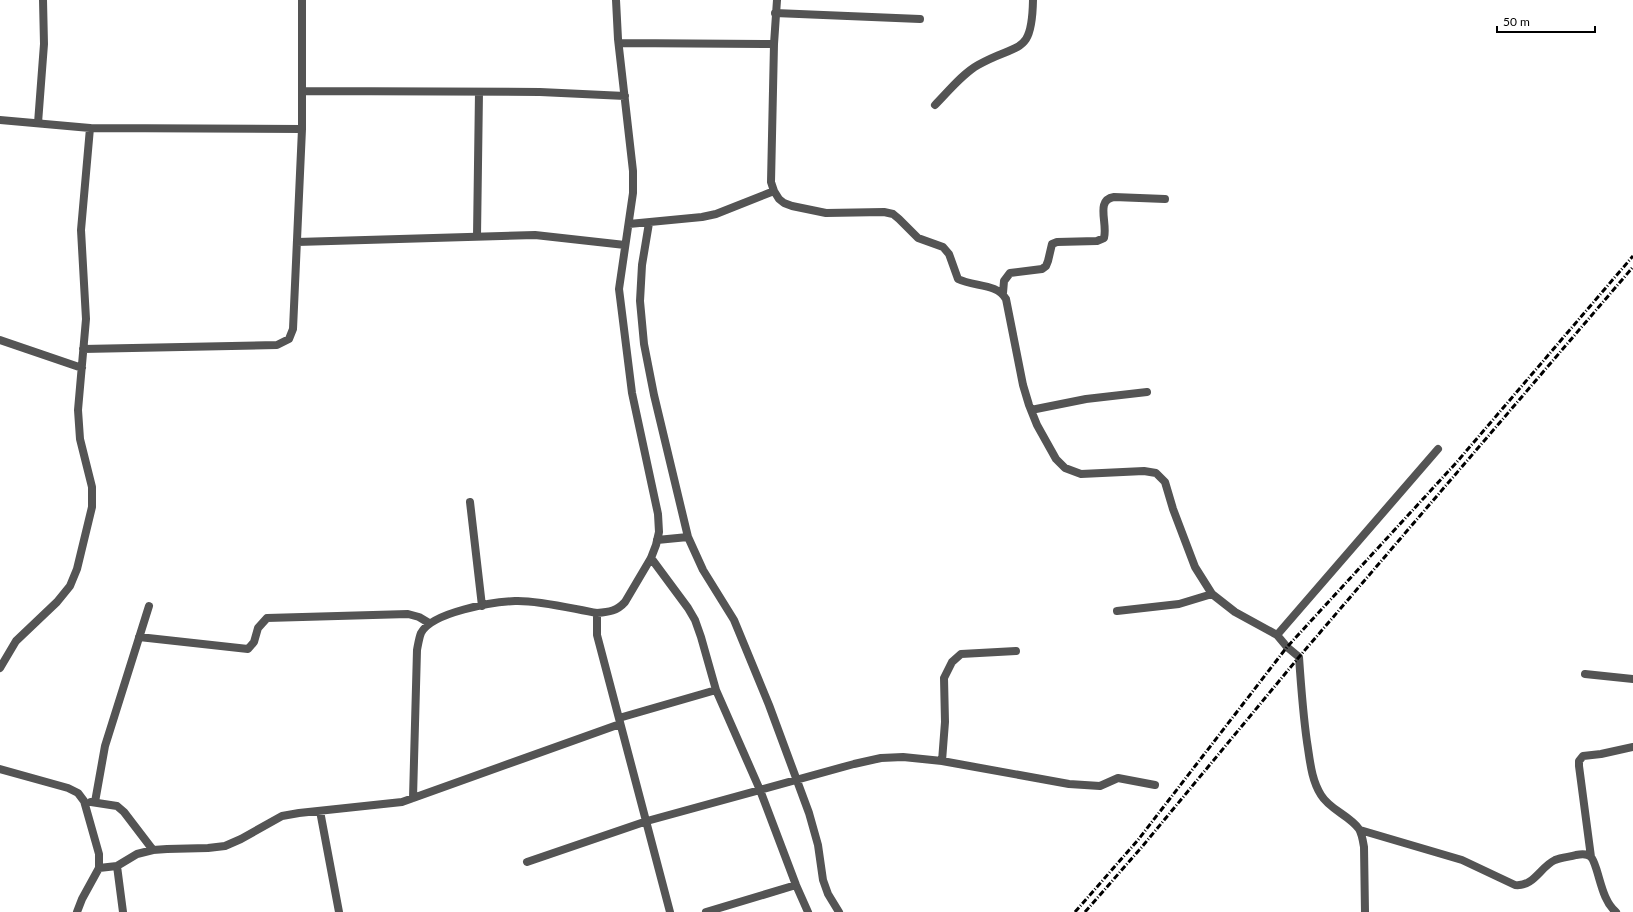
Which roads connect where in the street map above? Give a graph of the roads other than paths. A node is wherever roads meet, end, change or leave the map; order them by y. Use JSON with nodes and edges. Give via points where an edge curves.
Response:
{"nodes":[{"id":1,"x":43,"y":0,"type":"edge"},
{"id":2,"x":302,"y":0,"type":"edge"},
{"id":3,"x":616,"y":0,"type":"edge"},
{"id":4,"x":776,"y":0,"type":"edge"},
{"id":5,"x":1032,"y":0,"type":"edge"},
{"id":6,"x":775,"y":13,"type":"junction"},
{"id":7,"x":920,"y":19,"type":"dead end"},
{"id":8,"x":619,"y":43,"type":"junction"},
{"id":9,"x":774,"y":44,"type":"junction"},
{"id":10,"x":302,"y":91,"type":"junction"},
{"id":11,"x":479,"y":92,"type":"junction"},
{"id":12,"x":625,"y":96,"type":"junction"},
{"id":13,"x":935,"y":105,"type":"dead end"},
{"id":14,"x":0,"y":120,"type":"edge"},
{"id":15,"x":38,"y":123,"type":"junction"},
{"id":16,"x":90,"y":128,"type":"junction"},
{"id":17,"x":302,"y":129,"type":"junction"},
{"id":18,"x":774,"y":191,"type":"junction"},
{"id":19,"x":1165,"y":200,"type":"dead end"},
{"id":20,"x":649,"y":223,"type":"junction"},
{"id":21,"x":629,"y":224,"type":"junction"},
{"id":22,"x":477,"y":236,"type":"junction"},
{"id":23,"x":297,"y":242,"type":"junction"},
{"id":24,"x":625,"y":245,"type":"junction"},
{"id":25,"x":1003,"y":293,"type":"junction"},
{"id":26,"x":0,"y":340,"type":"edge"},
{"id":27,"x":83,"y":350,"type":"junction"},
{"id":28,"x":82,"y":368,"type":"junction"},
{"id":29,"x":1147,"y":392,"type":"dead end"},
{"id":30,"x":1031,"y":410,"type":"junction"},
{"id":31,"x":1438,"y":449,"type":"dead end"},
{"id":32,"x":470,"y":502,"type":"dead end"},
{"id":33,"x":686,"y":537,"type":"junction"},
{"id":34,"x":657,"y":540,"type":"junction"},
{"id":35,"x":651,"y":558,"type":"junction"},
{"id":36,"x":1212,"y":594,"type":"junction"},
{"id":37,"x":149,"y":606,"type":"dead end"},
{"id":38,"x":482,"y":606,"type":"junction"},
{"id":39,"x":1117,"y":611,"type":"dead end"},
{"id":40,"x":597,"y":613,"type":"junction"},
{"id":41,"x":429,"y":623,"type":"junction"},
{"id":42,"x":1277,"y":635,"type":"junction"},
{"id":43,"x":139,"y":637,"type":"junction"},
{"id":44,"x":1016,"y":651,"type":"dead end"},
{"id":45,"x":2,"y":658,"type":"edge"},
{"id":46,"x":0,"y":668,"type":"edge"},
{"id":47,"x":1585,"y":674,"type":"dead end"},
{"id":48,"x":1633,"y":679,"type":"edge"},
{"id":49,"x":716,"y":690,"type":"junction"},
{"id":50,"x":619,"y":721,"type":"junction"},
{"id":51,"x":1633,"y":747,"type":"edge"},
{"id":52,"x":942,"y":761,"type":"junction"},
{"id":53,"x":0,"y":770,"type":"edge"},
{"id":54,"x":796,"y":779,"type":"junction"},
{"id":55,"x":1155,"y":785,"type":"dead end"},
{"id":56,"x":760,"y":790,"type":"junction"},
{"id":57,"x":413,"y":798,"type":"junction"},
{"id":58,"x":84,"y":801,"type":"junction"},
{"id":59,"x":94,"y":802,"type":"junction"},
{"id":60,"x":320,"y":811,"type":"junction"},
{"id":61,"x":646,"y":821,"type":"junction"},
{"id":62,"x":1360,"y":830,"type":"junction"},
{"id":63,"x":153,"y":850,"type":"junction"},
{"id":64,"x":1591,"y":857,"type":"junction"},
{"id":65,"x":527,"y":862,"type":"dead end"},
{"id":66,"x":117,"y":866,"type":"junction"},
{"id":67,"x":99,"y":868,"type":"junction"},
{"id":68,"x":796,"y":885,"type":"junction"},
{"id":69,"x":76,"y":912,"type":"edge"},
{"id":70,"x":123,"y":912,"type":"edge"},
{"id":71,"x":339,"y":912,"type":"edge"},
{"id":72,"x":670,"y":912,"type":"edge"},
{"id":73,"x":706,"y":912,"type":"edge"},
{"id":74,"x":808,"y":912,"type":"edge"},
{"id":75,"x":839,"y":912,"type":"edge"},
{"id":76,"x":1365,"y":912,"type":"edge"},
{"id":77,"x":1616,"y":912,"type":"edge"}],
"edges":[{"from":1,"to":15,"type":"street","via":[[44,44]]},
{"from":2,"to":10,"type":"street"},
{"from":3,"to":8,"type":"street"},
{"from":4,"to":6,"type":"street"},
{"from":5,"to":13,"type":"street","via":[[1030,31],[1025,41],[1017,48],[978,65]]},
{"from":6,"to":7,"type":"street"},
{"from":6,"to":9,"type":"street"},
{"from":8,"to":9,"type":"street"},
{"from":8,"to":12,"type":"street"},
{"from":9,"to":18,"type":"street","via":[[771,182]]},
{"from":10,"to":11,"type":"street"},
{"from":10,"to":17,"type":"street"},
{"from":11,"to":12,"type":"street"},
{"from":11,"to":22,"type":"street"},
{"from":12,"to":21,"type":"street","via":[[633,170]]},
{"from":14,"to":15,"type":"street"},
{"from":15,"to":16,"type":"street"},
{"from":16,"to":17,"type":"street"},
{"from":16,"to":27,"type":"street","via":[[81,230],[86,319]]},
{"from":17,"to":23,"type":"street"},
{"from":18,"to":20,"type":"street","via":[[709,216]]},
{"from":18,"to":25,"type":"street","via":[[784,203],[826,213],[893,214],[918,238],[943,247],[949,254],[958,279],[997,289]]},
{"from":19,"to":25,"type":"street","via":[[1108,198],[1103,206],[1106,230],[1104,238],[1097,241],[1052,244],[1046,266],[1042,269],[1010,273],[1004,280]]},
{"from":20,"to":21,"type":"street"},
{"from":20,"to":33,"type":"street","via":[[642,265],[640,301],[644,344]]},
{"from":21,"to":24,"type":"street"},
{"from":22,"to":23,"type":"street"},
{"from":22,"to":24,"type":"street","via":[[535,235]]},
{"from":23,"to":27,"type":"street","via":[[293,329],[289,339],[278,345]]},
{"from":24,"to":34,"type":"street","via":[[619,289],[620,307],[632,393],[658,514]]},
{"from":25,"to":30,"type":"street"},
{"from":26,"to":28,"type":"street"},
{"from":27,"to":28,"type":"street"},
{"from":28,"to":45,"type":"street","via":[[78,410],[80,439],[92,487],[92,507],[77,569],[70,586],[57,602]]},
{"from":29,"to":30,"type":"street","via":[[1086,399]]},
{"from":30,"to":36,"type":"street","via":[[1056,459],[1065,468],[1081,474],[1144,471],[1156,473],[1165,482],[1195,567]]},
{"from":31,"to":42,"type":"street"},
{"from":32,"to":38,"type":"street"},
{"from":33,"to":34,"type":"street"},
{"from":33,"to":54,"type":"street","via":[[734,620]]},
{"from":34,"to":35,"type":"street"},
{"from":35,"to":40,"type":"street","via":[[625,602],[612,612]]},
{"from":35,"to":49,"type":"street","via":[[695,620]]},
{"from":36,"to":39,"type":"street","via":[[1179,604]]},
{"from":36,"to":42,"type":"street","via":[[1235,612]]},
{"from":37,"to":43,"type":"street"},
{"from":38,"to":40,"type":"street","via":[[516,601]]},
{"from":38,"to":41,"type":"street","via":[[444,615]]},
{"from":40,"to":50,"type":"street","via":[[597,635]]},
{"from":41,"to":43,"type":"street","via":[[419,616],[408,614],[267,618],[258,628],[254,642],[248,649]]},
{"from":41,"to":57,"type":"street","via":[[421,633],[417,650]]},
{"from":42,"to":62,"type":"street","via":[[1299,657],[1303,713],[1310,766],[1315,782],[1321,796]]},
{"from":43,"to":59,"type":"street","via":[[105,746]]},
{"from":44,"to":52,"type":"street","via":[[960,654],[952,662],[944,678],[945,722]]},
{"from":45,"to":46,"type":"street"},
{"from":47,"to":48,"type":"street"},
{"from":49,"to":50,"type":"street"},
{"from":49,"to":56,"type":"street"},
{"from":50,"to":57,"type":"street"},
{"from":50,"to":61,"type":"street"},
{"from":51,"to":64,"type":"street","via":[[1583,756],[1579,761]]},
{"from":52,"to":54,"type":"street","via":[[903,757],[881,758]]},
{"from":52,"to":55,"type":"street","via":[[1069,784],[1100,786],[1118,778]]},
{"from":53,"to":58,"type":"street","via":[[68,788],[78,793]]},
{"from":54,"to":56,"type":"street"},
{"from":54,"to":75,"type":"street","via":[[817,839],[823,880]]},
{"from":56,"to":61,"type":"street"},
{"from":56,"to":68,"type":"street"},
{"from":57,"to":60,"type":"street","via":[[402,802]]},
{"from":58,"to":59,"type":"street"},
{"from":58,"to":67,"type":"street","via":[[99,854]]},
{"from":59,"to":63,"type":"street","via":[[117,806]]},
{"from":60,"to":63,"type":"street","via":[[282,816],[225,846]]},
{"from":60,"to":71,"type":"street"},
{"from":61,"to":65,"type":"street"},
{"from":61,"to":72,"type":"street"},
{"from":62,"to":64,"type":"street","via":[[1462,860],[1521,886],[1530,882],[1554,860],[1582,854]]},
{"from":62,"to":76,"type":"street","via":[[1364,847]]},
{"from":63,"to":66,"type":"street","via":[[137,854]]},
{"from":64,"to":77,"type":"street","via":[[1607,900]]},
{"from":66,"to":67,"type":"street"},
{"from":66,"to":70,"type":"street"},
{"from":67,"to":69,"type":"street"},
{"from":68,"to":73,"type":"street"},
{"from":68,"to":74,"type":"street"}]}
